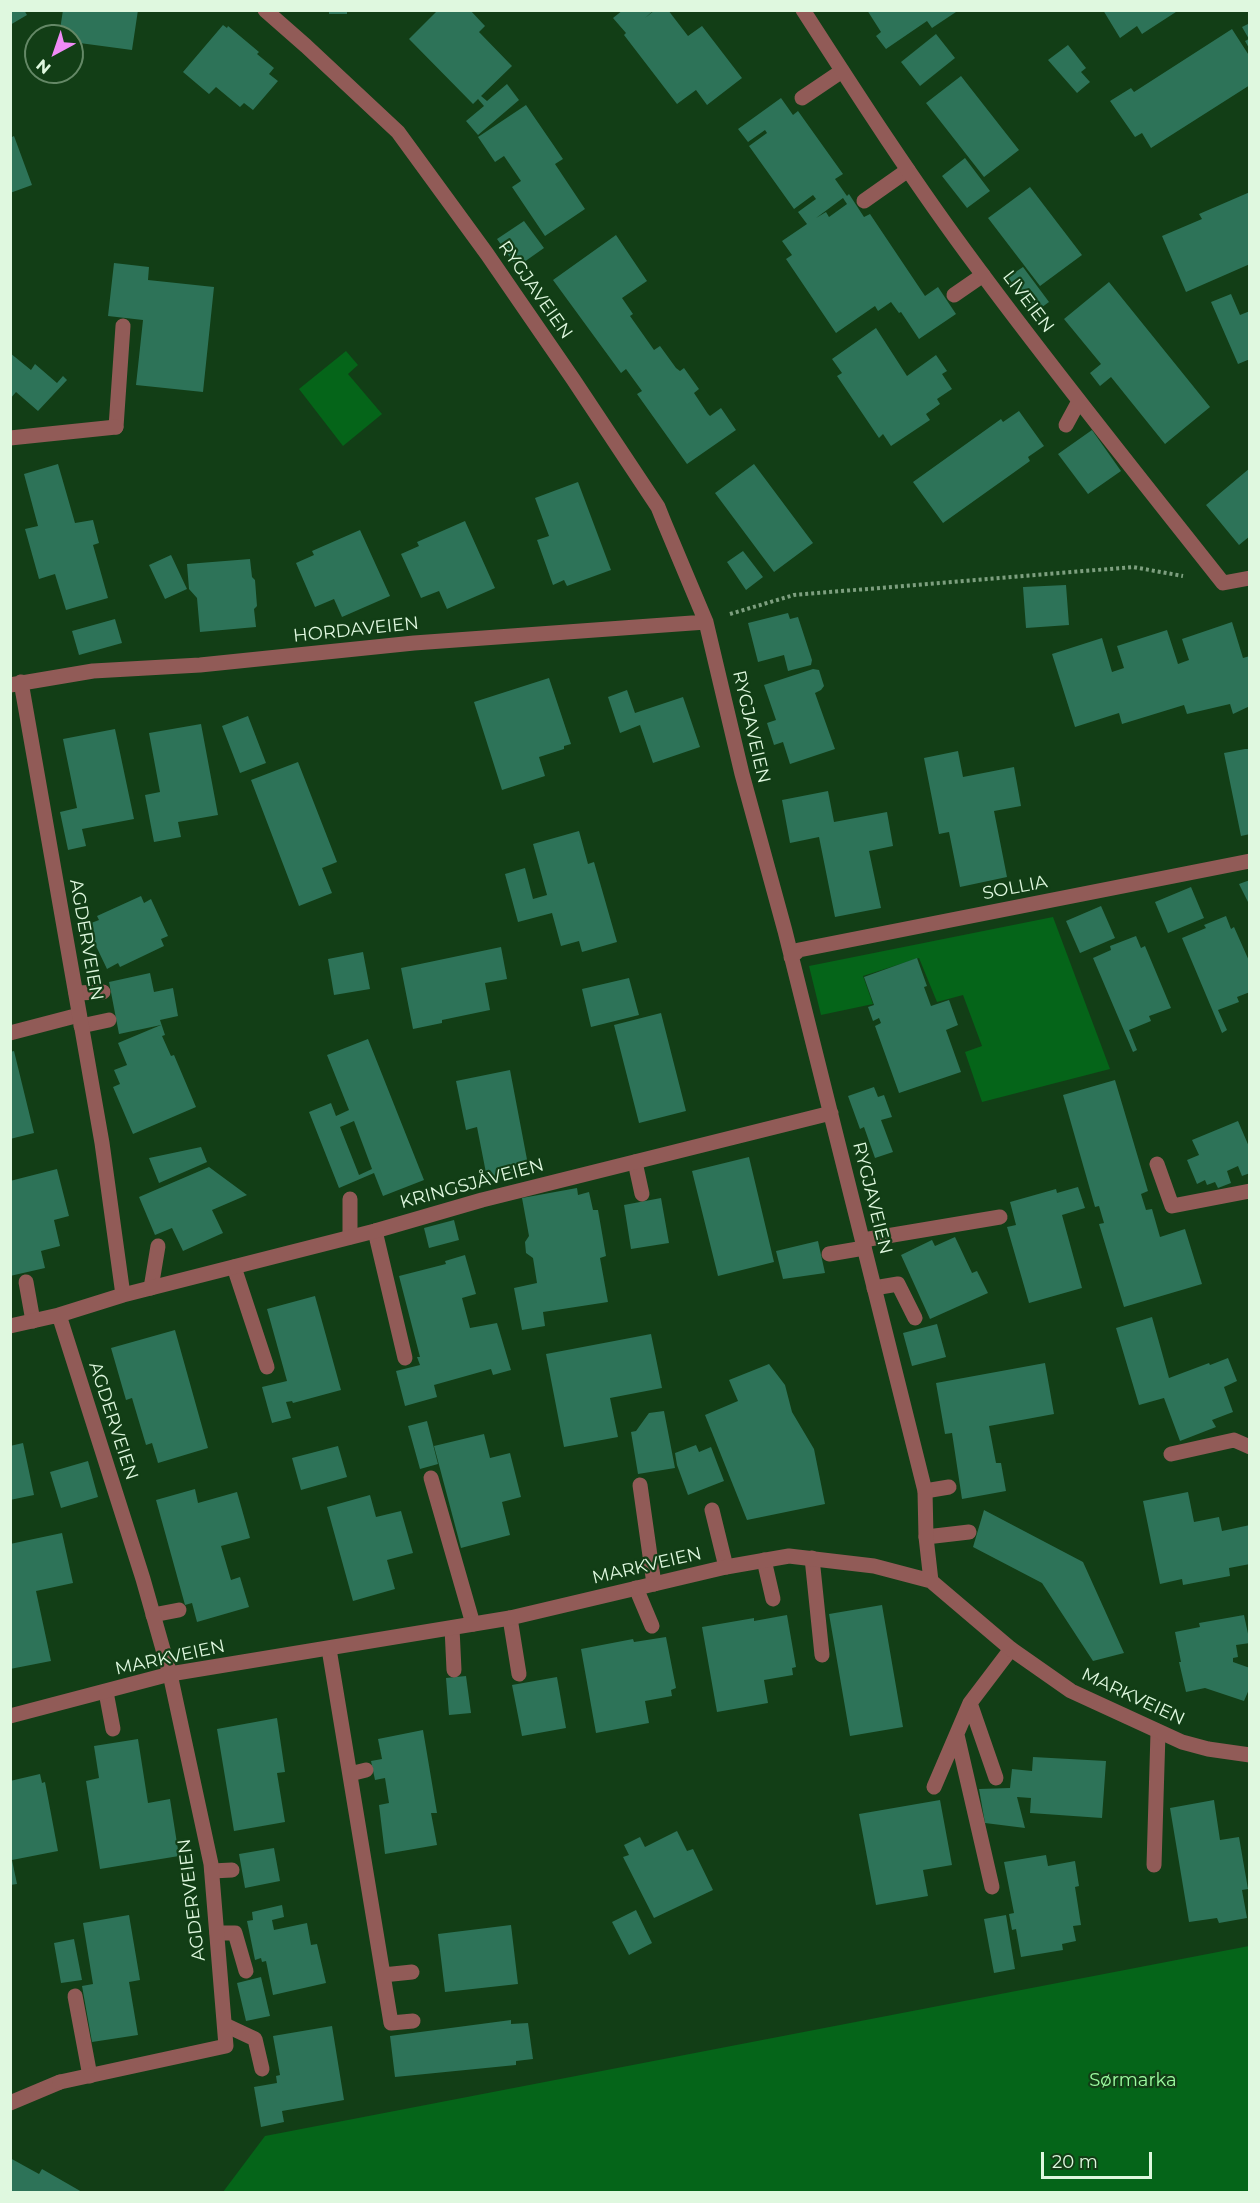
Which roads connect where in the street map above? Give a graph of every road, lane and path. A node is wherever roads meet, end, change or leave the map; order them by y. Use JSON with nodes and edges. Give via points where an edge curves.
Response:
{"nodes":[{"id":1,"x":265,"y":10,"type":"edge"},
{"id":2,"x":803,"y":10,"type":"edge"},
{"id":3,"x":842,"y":71,"type":"junction"},
{"id":4,"x":802,"y":98,"type":"dead end"},
{"id":5,"x":908,"y":170,"type":"junction"},
{"id":6,"x":864,"y":201,"type":"dead end"},
{"id":7,"x":983,"y":275,"type":"junction"},
{"id":8,"x":954,"y":295,"type":"dead end"},
{"id":9,"x":123,"y":326,"type":"dead end"},
{"id":10,"x":1079,"y":401,"type":"junction"},
{"id":11,"x":1066,"y":425,"type":"dead end"},
{"id":12,"x":10,"y":438,"type":"edge"},
{"id":13,"x":1250,"y":578,"type":"edge"},
{"id":14,"x":1223,"y":583,"type":"junction"},
{"id":15,"x":706,"y":622,"type":"junction"},
{"id":16,"x":16,"y":683,"type":"edge"},
{"id":17,"x":1250,"y":861,"type":"edge"},
{"id":18,"x":791,"y":957,"type":"junction"},
{"id":19,"x":104,"y":992,"type":"dead end"},
{"id":20,"x":76,"y":993,"type":"junction"},
{"id":21,"x":80,"y":1020,"type":"junction"},
{"id":22,"x":109,"y":1020,"type":"dead end"},
{"id":23,"x":10,"y":1033,"type":"edge"},
{"id":24,"x":831,"y":1113,"type":"junction"},
{"id":25,"x":635,"y":1162,"type":"junction"},
{"id":26,"x":1156,"y":1164,"type":"dead end"},
{"id":27,"x":1250,"y":1191,"type":"edge"},
{"id":28,"x":642,"y":1194,"type":"dead end"},
{"id":29,"x":350,"y":1199,"type":"dead end"},
{"id":30,"x":1000,"y":1217,"type":"dead end"},
{"id":31,"x":375,"y":1231,"type":"junction"},
{"id":32,"x":350,"y":1237,"type":"junction"},
{"id":33,"x":864,"y":1244,"type":"junction"},
{"id":34,"x":158,"y":1246,"type":"dead end"},
{"id":35,"x":829,"y":1254,"type":"dead end"},
{"id":36,"x":234,"y":1267,"type":"junction"},
{"id":37,"x":26,"y":1282,"type":"dead end"},
{"id":38,"x":151,"y":1288,"type":"junction"},
{"id":39,"x":874,"y":1288,"type":"junction"},
{"id":40,"x":123,"y":1295,"type":"junction"},
{"id":41,"x":59,"y":1315,"type":"junction"},
{"id":42,"x":915,"y":1318,"type":"dead end"},
{"id":43,"x":33,"y":1321,"type":"junction"},
{"id":44,"x":10,"y":1326,"type":"edge"},
{"id":45,"x":405,"y":1358,"type":"dead end"},
{"id":46,"x":267,"y":1367,"type":"dead end"},
{"id":47,"x":1250,"y":1447,"type":"edge"},
{"id":48,"x":1172,"y":1454,"type":"dead end"},
{"id":49,"x":431,"y":1478,"type":"dead end"},
{"id":50,"x":640,"y":1485,"type":"dead end"},
{"id":51,"x":949,"y":1487,"type":"dead end"},
{"id":52,"x":925,"y":1491,"type":"junction"},
{"id":53,"x":712,"y":1509,"type":"dead end"},
{"id":54,"x":969,"y":1532,"type":"dead end"},
{"id":55,"x":926,"y":1537,"type":"junction"},
{"id":56,"x":812,"y":1558,"type":"junction"},
{"id":57,"x":764,"y":1560,"type":"junction"},
{"id":58,"x":726,"y":1567,"type":"junction"},
{"id":59,"x":931,"y":1581,"type":"junction"},
{"id":60,"x":654,"y":1584,"type":"junction"},
{"id":61,"x":636,"y":1588,"type":"junction"},
{"id":62,"x":772,"y":1599,"type":"dead end"},
{"id":63,"x":179,"y":1610,"type":"dead end"},
{"id":64,"x":153,"y":1616,"type":"junction"},
{"id":65,"x":510,"y":1618,"type":"junction"},
{"id":66,"x":473,"y":1624,"type":"junction"},
{"id":67,"x":652,"y":1626,"type":"dead end"},
{"id":68,"x":452,"y":1628,"type":"junction"},
{"id":69,"x":329,"y":1649,"type":"junction"},
{"id":70,"x":1011,"y":1649,"type":"junction"},
{"id":71,"x":822,"y":1655,"type":"dead end"},
{"id":72,"x":454,"y":1670,"type":"dead end"},
{"id":73,"x":170,"y":1674,"type":"junction"},
{"id":74,"x":519,"y":1674,"type":"dead end"},
{"id":75,"x":106,"y":1692,"type":"junction"},
{"id":76,"x":970,"y":1703,"type":"junction"},
{"id":77,"x":10,"y":1716,"type":"edge"},
{"id":78,"x":113,"y":1729,"type":"dead end"},
{"id":79,"x":1158,"y":1733,"type":"junction"},
{"id":80,"x":957,"y":1735,"type":"junction"},
{"id":81,"x":1250,"y":1755,"type":"edge"},
{"id":82,"x":366,"y":1770,"type":"dead end"},
{"id":83,"x":350,"y":1773,"type":"junction"},
{"id":84,"x":996,"y":1778,"type":"dead end"},
{"id":85,"x":934,"y":1787,"type":"dead end"},
{"id":86,"x":1154,"y":1865,"type":"dead end"},
{"id":87,"x":232,"y":1870,"type":"dead end"},
{"id":88,"x":212,"y":1871,"type":"junction"},
{"id":89,"x":992,"y":1887,"type":"dead end"},
{"id":90,"x":217,"y":1933,"type":"junction"},
{"id":91,"x":246,"y":1971,"type":"dead end"},
{"id":92,"x":412,"y":1972,"type":"dead end"},
{"id":93,"x":383,"y":1975,"type":"junction"},
{"id":94,"x":75,"y":1996,"type":"dead end"},
{"id":95,"x":414,"y":2021,"type":"dead end"},
{"id":96,"x":225,"y":2025,"type":"junction"},
{"id":97,"x":262,"y":2069,"type":"dead end"},
{"id":98,"x":90,"y":2076,"type":"junction"},
{"id":99,"x":10,"y":2103,"type":"edge"}],
"edges":[{"from":1,"to":15,"type":"street","name":"RYGJAVEIEN","via":[[398,132],[487,254],[658,507]]},
{"from":2,"to":3,"type":"street","name":"LIVEIEN"},
{"from":3,"to":4,"type":"street"},
{"from":3,"to":5,"type":"street","name":"LIVEIEN"},
{"from":5,"to":6,"type":"street"},
{"from":5,"to":7,"type":"street","name":"LIVEIEN"},
{"from":7,"to":8,"type":"street"},
{"from":7,"to":10,"type":"street","name":"LIVEIEN"},
{"from":9,"to":12,"type":"street","via":[[116,427]]},
{"from":10,"to":11,"type":"street"},
{"from":10,"to":14,"type":"street","name":"LIVEIEN"},
{"from":13,"to":14,"type":"street"},
{"from":14,"to":15,"type":"path","via":[[1133,567],[794,595]]},
{"from":15,"to":16,"type":"street","name":"HORDAVEIEN","via":[[93,671]]},
{"from":15,"to":18,"type":"street","name":"RYGJAVEIEN"},
{"from":16,"to":20,"type":"street","name":"AGDERVEIEN"},
{"from":17,"to":18,"type":"street","name":"SOLLIA","via":[[799,950]]},
{"from":18,"to":24,"type":"street","name":"RYGJAVEIEN"},
{"from":19,"to":20,"type":"street"},
{"from":20,"to":21,"type":"street","name":"AGDERVEIEN"},
{"from":21,"to":22,"type":"street"},
{"from":21,"to":23,"type":"street"},
{"from":21,"to":40,"type":"street","name":"AGDERVEIEN"},
{"from":24,"to":25,"type":"street","name":"KRINGSJÅVEIEN"},
{"from":24,"to":33,"type":"street","name":"RYGJAVEIEN"},
{"from":25,"to":28,"type":"street"},
{"from":25,"to":31,"type":"street","name":"KRINGSJÅVEIEN"},
{"from":26,"to":27,"type":"street","via":[[1165,1206]]},
{"from":29,"to":32,"type":"street"},
{"from":30,"to":33,"type":"street"},
{"from":31,"to":32,"type":"street","name":"KRINGSJÅVEIEN"},
{"from":31,"to":45,"type":"street"},
{"from":32,"to":36,"type":"street","name":"KRINGSJÅVEIEN"},
{"from":33,"to":35,"type":"street"},
{"from":33,"to":39,"type":"street","name":"RYGJAVEIEN"},
{"from":34,"to":38,"type":"street"},
{"from":36,"to":38,"type":"street","name":"KRINGSJÅVEIEN"},
{"from":36,"to":46,"type":"street"},
{"from":37,"to":43,"type":"street"},
{"from":38,"to":40,"type":"street","name":"KRINGSJÅVEIEN"},
{"from":39,"to":42,"type":"street","via":[[898,1284]]},
{"from":39,"to":52,"type":"street","name":"RYGJAVEIEN"},
{"from":40,"to":41,"type":"street"},
{"from":41,"to":43,"type":"street"},
{"from":41,"to":64,"type":"street","name":"AGDERVEIEN"},
{"from":43,"to":44,"type":"street"},
{"from":47,"to":48,"type":"street","via":[[1234,1440]]},
{"from":49,"to":66,"type":"street"},
{"from":50,"to":60,"type":"street"},
{"from":51,"to":52,"type":"street"},
{"from":52,"to":55,"type":"street","name":"RYGJAVEIEN"},
{"from":53,"to":58,"type":"street"},
{"from":54,"to":55,"type":"street"},
{"from":55,"to":59,"type":"street","name":"RYGJAVEIEN"},
{"from":56,"to":57,"type":"street","name":"MARKVEIEN"},
{"from":56,"to":59,"type":"street","name":"MARKVEIEN","via":[[874,1566]]},
{"from":56,"to":71,"type":"street"},
{"from":57,"to":58,"type":"street","name":"MARKVEIEN"},
{"from":57,"to":62,"type":"street"},
{"from":58,"to":60,"type":"street","name":"MARKVEIEN"},
{"from":59,"to":70,"type":"street","name":"MARKVEIEN"},
{"from":60,"to":61,"type":"street","name":"MARKVEIEN"},
{"from":61,"to":65,"type":"street","name":"MARKVEIEN"},
{"from":61,"to":67,"type":"street"},
{"from":63,"to":64,"type":"street"},
{"from":64,"to":73,"type":"street","name":"AGDERVEIEN"},
{"from":65,"to":66,"type":"street","name":"MARKVEIEN"},
{"from":65,"to":74,"type":"street"},
{"from":66,"to":68,"type":"street","name":"MARKVEIEN"},
{"from":68,"to":69,"type":"street","name":"MARKVEIEN"},
{"from":68,"to":72,"type":"street"},
{"from":69,"to":73,"type":"street","name":"MARKVEIEN"},
{"from":69,"to":83,"type":"street"},
{"from":70,"to":76,"type":"street"},
{"from":70,"to":79,"type":"street","name":"MARKVEIEN","via":[[1071,1691]]},
{"from":73,"to":75,"type":"street","name":"MARKVEIEN"},
{"from":73,"to":88,"type":"street","name":"AGDERVEIEN"},
{"from":75,"to":77,"type":"street","name":"MARKVEIEN"},
{"from":75,"to":78,"type":"street"},
{"from":76,"to":80,"type":"street"},
{"from":76,"to":84,"type":"street"},
{"from":79,"to":81,"type":"street","name":"MARKVEIEN","via":[[1208,1749]]},
{"from":79,"to":86,"type":"street"},
{"from":80,"to":85,"type":"street"},
{"from":80,"to":89,"type":"street"},
{"from":82,"to":83,"type":"street"},
{"from":83,"to":93,"type":"street"},
{"from":87,"to":88,"type":"street"},
{"from":88,"to":90,"type":"street","name":"AGDERVEIEN"},
{"from":90,"to":91,"type":"street","via":[[235,1933]]},
{"from":90,"to":96,"type":"street","name":"AGDERVEIEN"},
{"from":92,"to":93,"type":"street"},
{"from":93,"to":95,"type":"street","via":[[391,2023]]},
{"from":94,"to":98,"type":"street"},
{"from":96,"to":97,"type":"street","via":[[255,2039]]},
{"from":96,"to":98,"type":"street","name":"AGDERVEIEN","via":[[226,2046]]},
{"from":98,"to":99,"type":"street","name":"AGDERVEIEN","via":[[60,2082]]}]}
